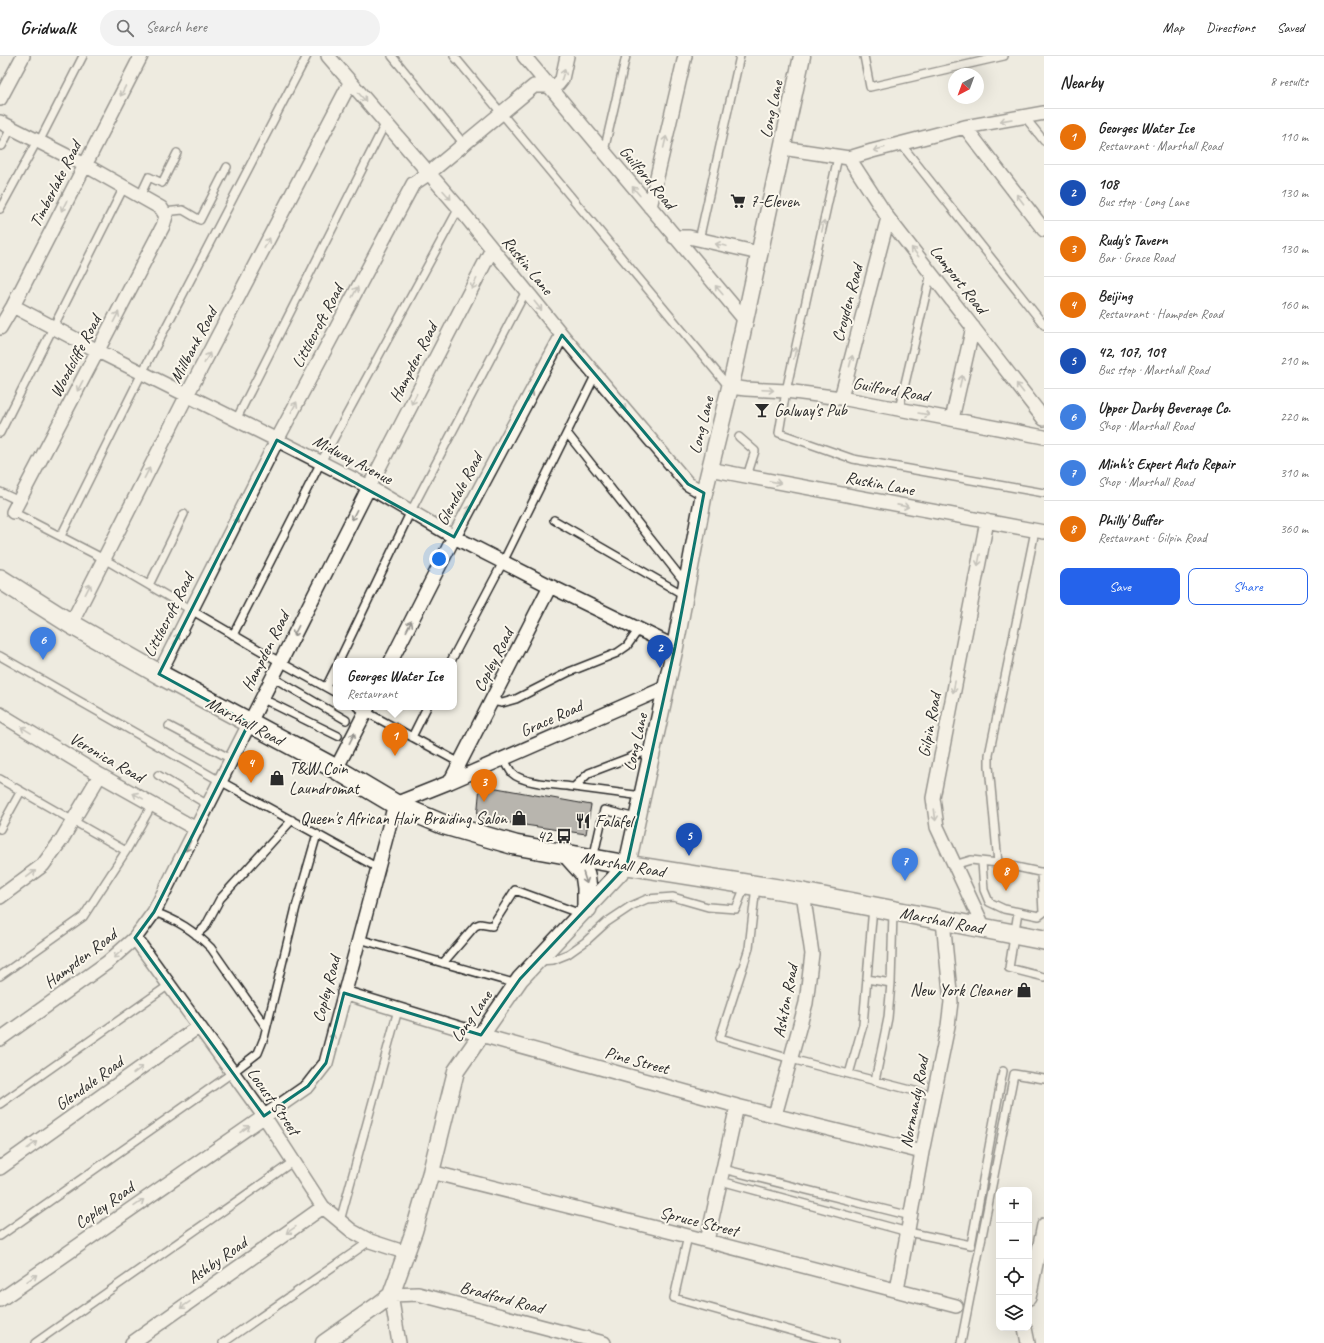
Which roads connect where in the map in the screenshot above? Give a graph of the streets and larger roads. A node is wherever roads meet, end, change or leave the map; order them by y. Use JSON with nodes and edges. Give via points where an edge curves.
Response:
{"nodes":[{"id":1,"x":23,"y":56,"type":"edge"},
{"id":2,"x":141,"y":56,"type":"edge"},
{"id":3,"x":328,"y":56,"type":"edge"},
{"id":4,"x":524,"y":56,"type":"edge"},
{"id":5,"x":567,"y":56,"type":"edge"},
{"id":6,"x":685,"y":56,"type":"edge"},
{"id":7,"x":802,"y":56,"type":"edge"},
{"id":8,"x":350,"y":83,"type":"junction"},
{"id":9,"x":550,"y":86,"type":"junction"},
{"id":10,"x":0,"y":99,"type":"edge"},
{"id":11,"x":1044,"y":113,"type":"edge"},
{"id":12,"x":6,"y":125,"type":"edge"},
{"id":13,"x":965,"y":127,"type":"junction"},
{"id":14,"x":782,"y":148,"type":"junction"},
{"id":15,"x":843,"y":158,"type":"junction"},
{"id":16,"x":85,"y":165,"type":"junction"},
{"id":17,"x":428,"y":174,"type":"junction"},
{"id":18,"x":650,"y":207,"type":"junction"},
{"id":19,"x":888,"y":218,"type":"junction"},
{"id":20,"x":1044,"y":230,"type":"edge"},
{"id":21,"x":674,"y":237,"type":"junction"},
{"id":22,"x":492,"y":249,"type":"junction"},
{"id":23,"x":759,"y":253,"type":"junction"},
{"id":24,"x":13,"y":306,"type":"junction"},
{"id":25,"x":744,"y":320,"type":"junction"},
{"id":26,"x":973,"y":327,"type":"junction"},
{"id":27,"x":0,"y":328,"type":"edge"},
{"id":28,"x":562,"y":335,"type":"junction"},
{"id":29,"x":98,"y":352,"type":"junction"},
{"id":30,"x":729,"y":387,"type":"junction"},
{"id":31,"x":187,"y":395,"type":"junction"},
{"id":32,"x":841,"y":398,"type":"junction"},
{"id":33,"x":952,"y":419,"type":"junction"},
{"id":34,"x":1044,"y":419,"type":"edge"},
{"id":35,"x":1044,"y":437,"type":"edge"},
{"id":36,"x":277,"y":440,"type":"junction"},
{"id":37,"x":709,"y":469,"type":"junction"},
{"id":38,"x":368,"y":487,"type":"junction"},
{"id":39,"x":704,"y":493,"type":"junction"},
{"id":40,"x":16,"y":506,"type":"road end"},
{"id":41,"x":987,"y":521,"type":"junction"},
{"id":42,"x":1039,"y":531,"type":"edge"},
{"id":43,"x":454,"y":537,"type":"junction"},
{"id":44,"x":0,"y":579,"type":"edge"},
{"id":45,"x":550,"y":586,"type":"junction"},
{"id":46,"x":71,"y":624,"type":"junction"},
{"id":47,"x":675,"y":647,"type":"junction"},
{"id":48,"x":393,"y":658,"type":"edge"},
{"id":49,"x":159,"y":674,"type":"junction"},
{"id":50,"x":667,"y":687,"type":"junction"},
{"id":51,"x":363,"y":710,"type":"edge"},
{"id":52,"x":1,"y":716,"type":"edge"},
{"id":53,"x":249,"y":723,"type":"junction"},
{"id":54,"x":336,"y":769,"type":"junction"},
{"id":55,"x":100,"y":775,"type":"junction"},
{"id":56,"x":450,"y":782,"type":"junction"},
{"id":57,"x":395,"y":804,"type":"junction"},
{"id":58,"x":196,"y":829,"type":"junction"},
{"id":59,"x":567,"y":854,"type":"junction"},
{"id":60,"x":627,"y":865,"type":"junction"},
{"id":61,"x":803,"y":892,"type":"junction"},
{"id":62,"x":0,"y":897,"type":"edge"},
{"id":63,"x":584,"y":911,"type":"junction"},
{"id":64,"x":943,"y":921,"type":"junction"},
{"id":65,"x":984,"y":928,"type":"junction"},
{"id":66,"x":136,"y":938,"type":"junction"},
{"id":67,"x":1044,"y":940,"type":"edge"},
{"id":68,"x":344,"y":993,"type":"junction"},
{"id":69,"x":198,"y":1027,"type":"junction"},
{"id":70,"x":481,"y":1035,"type":"junction"},
{"id":71,"x":0,"y":1039,"type":"edge"},
{"id":72,"x":737,"y":1106,"type":"junction"},
{"id":73,"x":776,"y":1115,"type":"junction"},
{"id":74,"x":264,"y":1116,"type":"junction"},
{"id":75,"x":922,"y":1152,"type":"junction"},
{"id":76,"x":0,"y":1168,"type":"edge"},
{"id":77,"x":431,"y":1172,"type":"junction"},
{"id":78,"x":323,"y":1207,"type":"junction"},
{"id":79,"x":1044,"y":1225,"type":"edge"},
{"id":80,"x":707,"y":1241,"type":"junction"},
{"id":81,"x":407,"y":1254,"type":"junction"},
{"id":82,"x":897,"y":1290,"type":"junction"},
{"id":83,"x":391,"y":1295,"type":"junction"},
{"id":84,"x":1030,"y":1295,"type":"edge"},
{"id":85,"x":0,"y":1300,"type":"edge"},
{"id":86,"x":956,"y":1306,"type":"dead end"},
{"id":87,"x":1026,"y":1331,"type":"edge"},
{"id":88,"x":132,"y":1343,"type":"edge"},
{"id":89,"x":324,"y":1343,"type":"edge"},
{"id":90,"x":399,"y":1343,"type":"edge"},
{"id":91,"x":604,"y":1343,"type":"edge"},
{"id":92,"x":1028,"y":1343,"type":"edge"}],
"edges":[{"from":1,"to":10,"type":"street"},
{"from":2,"to":16,"type":"street","name":"Timberlake Road","one_way":true},
{"from":3,"to":8,"type":"street","name":"Ruskin Lane"},
{"from":4,"to":9,"type":"street","name":"Guilford Road"},
{"from":9,"to":5,"type":"street","one_way":true,"via":[[558,84],[562,79]]},
{"from":18,"to":6,"type":"street","one_way":true},
{"from":7,"to":14,"type":"street","name":"Long Lane"},
{"from":8,"to":17,"type":"street","name":"Ruskin Lane","one_way":true},
{"from":31,"to":8,"type":"street","name":"Millbank Road","one_way":true},
{"from":9,"to":17,"type":"street","name":"Littlecroft Road","via":[[534,86]]},
{"from":18,"to":9,"type":"street","name":"Guilford Road","one_way":true},
{"from":11,"to":13,"type":"street","one_way":true},
{"from":12,"to":16,"type":"street"},
{"from":13,"to":15,"type":"street","one_way":true},
{"from":20,"to":13,"type":"street","one_way":true},
{"from":14,"to":15,"type":"street"},
{"from":14,"to":23,"type":"street","name":"Long Lane"},
{"from":15,"to":19,"type":"street","name":"Lamport Road"},
{"from":16,"to":24,"type":"street","name":"Timberlake Road","one_way":true},
{"from":29,"to":16,"type":"street","name":"Woodcliffe Road","one_way":true,"via":[[163,226],[165,214],[161,208]]},
{"from":17,"to":22,"type":"street","name":"Ruskin Lane","one_way":true},
{"from":36,"to":17,"type":"street","name":"Littlecroft Road","one_way":true,"via":[[413,184]]},
{"from":18,"to":21,"type":"street","name":"Guilford Road"},
{"from":26,"to":19,"type":"street","name":"Lamport Road","one_way":true},
{"from":32,"to":19,"type":"street","name":"Croyden Road","one_way":true},
{"from":23,"to":21,"type":"street","one_way":true,"via":[[689,237]]},
{"from":25,"to":21,"type":"street","name":"Guilford Road","one_way":true},
{"from":22,"to":28,"type":"street","name":"Ruskin Lane","one_way":true},
{"from":22,"to":38,"type":"street","name":"Hampden Road","one_way":true},
{"from":23,"to":25,"type":"street","name":"Long Lane"},
{"from":24,"to":27,"type":"street","name":"Timberlake Road"},
{"from":24,"to":29,"type":"street","name":"Midway Avenue"},
{"from":25,"to":30,"type":"street","name":"Long Lane"},
{"from":33,"to":26,"type":"street","one_way":true},
{"from":34,"to":26,"type":"street","name":"Lamport Road","one_way":true},
{"from":28,"to":39,"type":"street","name":"Ruskin Lane","one_way":true,"via":[[688,484]]},
{"from":43,"to":28,"type":"street","name":"Glendale Road","one_way":true},
{"from":29,"to":31,"type":"street","name":"Midway Avenue"},
{"from":29,"to":40,"type":"street","name":"Woodcliffe Road","one_way":true},
{"from":30,"to":32,"type":"street","name":"Guilford Road","one_way":true},
{"from":30,"to":37,"type":"street","name":"Long Lane"},
{"from":31,"to":36,"type":"street","name":"Midway Avenue"},
{"from":46,"to":31,"type":"street","name":"Millbank Road","one_way":true},
{"from":32,"to":33,"type":"street","name":"Guilford Road","one_way":true},
{"from":33,"to":35,"type":"street","name":"Guilford Road"},
{"from":36,"to":38,"type":"street","name":"Midway Avenue"},
{"from":49,"to":36,"type":"street","name":"Littlecroft Road","one_way":true},
{"from":37,"to":39,"type":"street","name":"Long Lane"},
{"from":37,"to":41,"type":"street","name":"Ruskin Lane","one_way":true},
{"from":38,"to":43,"type":"street","name":"Midway Avenue"},
{"from":38,"to":53,"type":"street","name":"Hampden Road","one_way":true},
{"from":39,"to":47,"type":"street","name":"Long Lane"},
{"from":41,"to":42,"type":"street","name":"Ruskin Lane"},
{"from":41,"to":65,"type":"street","name":"Gilpin Road","one_way":true,"via":[[933,798],[936,828]]},
{"from":43,"to":45,"type":"street","name":"Midway Avenue"},
{"from":48,"to":43,"type":"street","name":"Glendale Road","one_way":true},
{"from":44,"to":46,"type":"main road","name":"Marshall Road"},
{"from":45,"to":47,"type":"street","name":"Midway Avenue"},
{"from":45,"to":56,"type":"street","name":"Copley Road"},
{"from":46,"to":49,"type":"main road","name":"Marshall Road"},
{"from":47,"to":50,"type":"street","name":"Long Lane"},
{"from":49,"to":53,"type":"main road","name":"Marshall Road"},
{"from":50,"to":56,"type":"street","name":"Grace Road"},
{"from":50,"to":60,"type":"street","name":"Long Lane"},
{"from":54,"to":51,"type":"street","one_way":true},
{"from":55,"to":52,"type":"street","name":"Veronica Road","one_way":true},
{"from":53,"to":54,"type":"main road","name":"Marshall Road"},
{"from":53,"to":58,"type":"street","name":"Hampden Road"},
{"from":54,"to":57,"type":"main road","name":"Marshall Road"},
{"from":58,"to":55,"type":"street","name":"Veronica Road","one_way":true},
{"from":62,"to":55,"type":"street","one_way":true,"via":[[43,865],[62,839]]},
{"from":56,"to":57,"type":"street"},
{"from":57,"to":59,"type":"main road","name":"Marshall Road","via":[[442,824],[515,845]]},
{"from":57,"to":68,"type":"street","name":"Copley Road"},
{"from":58,"to":66,"type":"street","name":"Hampden Road","one_way":true,"via":[[154,912]]},
{"from":59,"to":60,"type":"main road","name":"Marshall Road"},
{"from":59,"to":63,"type":"main road","one_way":true,"via":[[585,874],[588,888]]},
{"from":60,"to":61,"type":"main road","name":"Marshall Road"},
{"from":60,"to":63,"type":"street","name":"Long Lane"},
{"from":61,"to":64,"type":"main road","name":"Marshall Road"},
{"from":61,"to":73,"type":"street","name":"Ashton Road","via":[[812,954],[806,1003]]},
{"from":63,"to":70,"type":"street","name":"Long Lane","via":[[517,984]]},
{"from":64,"to":65,"type":"main road","name":"Marshall Road"},
{"from":64,"to":75,"type":"street","name":"Normandy Road","via":[[951,1002]]},
{"from":65,"to":67,"type":"main road","name":"Marshall Road"},
{"from":66,"to":69,"type":"street","name":"Locust Street"},
{"from":66,"to":71,"type":"street","name":"Hampden Road","one_way":true,"via":[[108,962]]},
{"from":68,"to":70,"type":"street","name":"Pine Street"},
{"from":74,"to":68,"type":"street","name":"Copley Road","one_way":true,"via":[[308,1086],[326,1063]]},
{"from":69,"to":74,"type":"street","name":"Locust Street"},
{"from":76,"to":69,"type":"street","name":"Glendale Road","one_way":true},
{"from":70,"to":72,"type":"street","name":"Pine Street"},
{"from":70,"to":77,"type":"street","name":"Long Lane","via":[[456,1071]]},
{"from":72,"to":73,"type":"street","name":"Pine Street"},
{"from":72,"to":80,"type":"street"},
{"from":73,"to":75,"type":"street","name":"Pine Street"},
{"from":74,"to":78,"type":"street","name":"Locust Street"},
{"from":85,"to":74,"type":"street","name":"Copley Road","one_way":true},
{"from":75,"to":82,"type":"street","name":"Normandy Road"},
{"from":77,"to":80,"type":"street","name":"Spruce Street"},
{"from":77,"to":81,"type":"street","name":"Long Lane"},
{"from":78,"to":81,"type":"street","name":"Locust Street","via":[[352,1231]]},
{"from":78,"to":88,"type":"street","name":"Ashby Road","one_way":true},
{"from":79,"to":84,"type":"street"},
{"from":80,"to":82,"type":"street","name":"Spruce Street"},
{"from":81,"to":83,"type":"street","name":"Long Lane"},
{"from":82,"to":86,"type":"street","name":"Spruce Street"},
{"from":83,"to":89,"type":"street"},
{"from":83,"to":90,"type":"street"},
{"from":83,"to":91,"type":"street","name":"Bradford Road","via":[[418,1294]]},
{"from":87,"to":92,"type":"street"}]}
